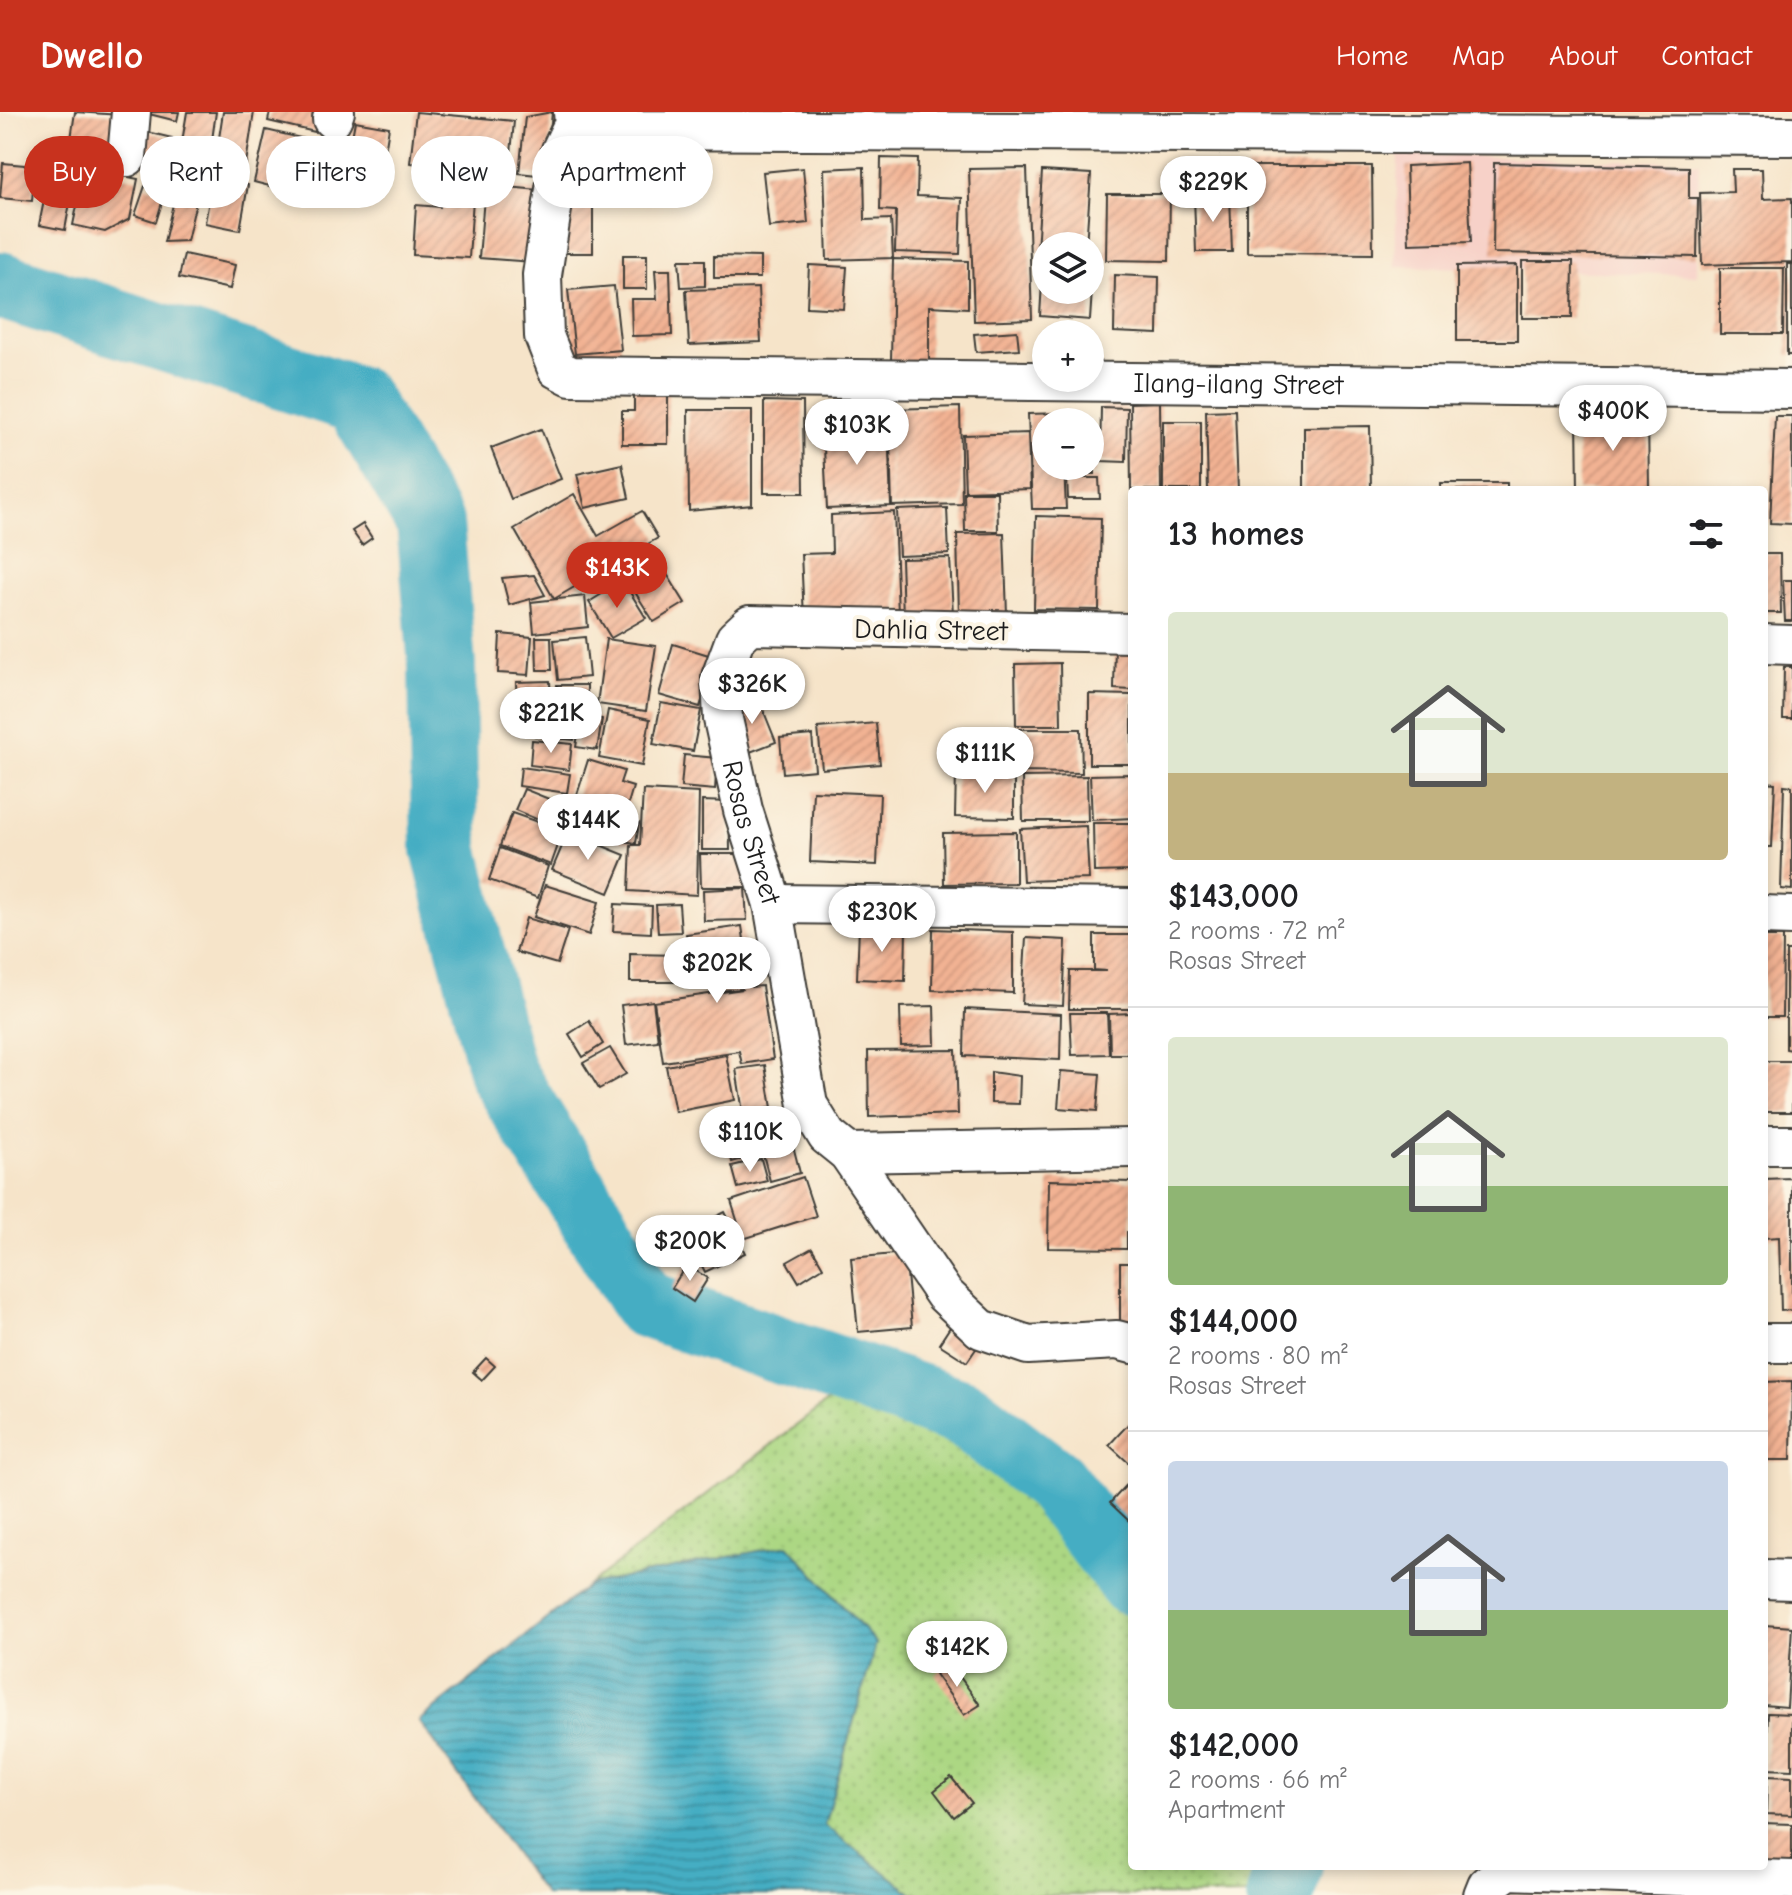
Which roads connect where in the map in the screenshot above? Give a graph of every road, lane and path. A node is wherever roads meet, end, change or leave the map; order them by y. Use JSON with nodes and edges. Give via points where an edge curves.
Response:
{"nodes":[{"id":1,"x":131,"y":112,"type":"edge"},
{"id":2,"x":574,"y":117,"type":"edge"},
{"id":3,"x":1792,"y":136,"type":"edge"},
{"id":4,"x":127,"y":157,"type":"dead end"},
{"id":5,"x":1792,"y":389,"type":"edge"},
{"id":6,"x":1128,"y":633,"type":"edge"},
{"id":7,"x":735,"y":639,"type":"joint"},
{"id":8,"x":1768,"y":644,"type":"edge"},
{"id":9,"x":1792,"y":645,"type":"edge"},
{"id":10,"x":773,"y":904,"type":"junction"},
{"id":11,"x":1128,"y":908,"type":"edge"},
{"id":12,"x":1768,"y":915,"type":"edge"},
{"id":13,"x":1792,"y":916,"type":"edge"},
{"id":14,"x":1768,"y":1145,"type":"edge"},
{"id":15,"x":1792,"y":1145,"type":"edge"},
{"id":16,"x":1128,"y":1148,"type":"edge"},
{"id":17,"x":848,"y":1153,"type":"junction"},
{"id":18,"x":1128,"y":1343,"type":"edge"},
{"id":19,"x":1768,"y":1343,"type":"edge"},
{"id":20,"x":1792,"y":1343,"type":"edge"},
{"id":21,"x":1768,"y":1579,"type":"edge"},
{"id":22,"x":1792,"y":1580,"type":"edge"},
{"id":23,"x":1792,"y":1880,"type":"edge"},
{"id":24,"x":1483,"y":1895,"type":"edge"}],
"edges":[{"from":1,"to":4,"type":"street"},
{"from":2,"to":3,"type":"street","via":[[614,130]]},
{"from":2,"to":5,"type":"street","name":"Ilang-ilang Street","via":[[561,150],[542,275],[544,336],[557,369],[571,376]]},
{"from":6,"to":7,"type":"street","name":"Dahlia Street","via":[[750,625]]},
{"from":7,"to":10,"type":"street","name":"Rosas Street","via":[[721,677],[723,719],[743,810]]},
{"from":8,"to":9,"type":"street"},
{"from":10,"to":11,"type":"street"},
{"from":10,"to":17,"type":"street","name":"Rosas Street","via":[[808,1105],[827,1136]]},
{"from":12,"to":13,"type":"street"},
{"from":14,"to":15,"type":"street"},
{"from":16,"to":17,"type":"street"},
{"from":17,"to":18,"type":"street","name":"Rosas Street","via":[[944,1294],[981,1329],[1028,1345]]},
{"from":19,"to":20,"type":"street"},
{"from":21,"to":22,"type":"street"},
{"from":23,"to":24,"type":"street","via":[[1508,1870],[1487,1885]]}]}
